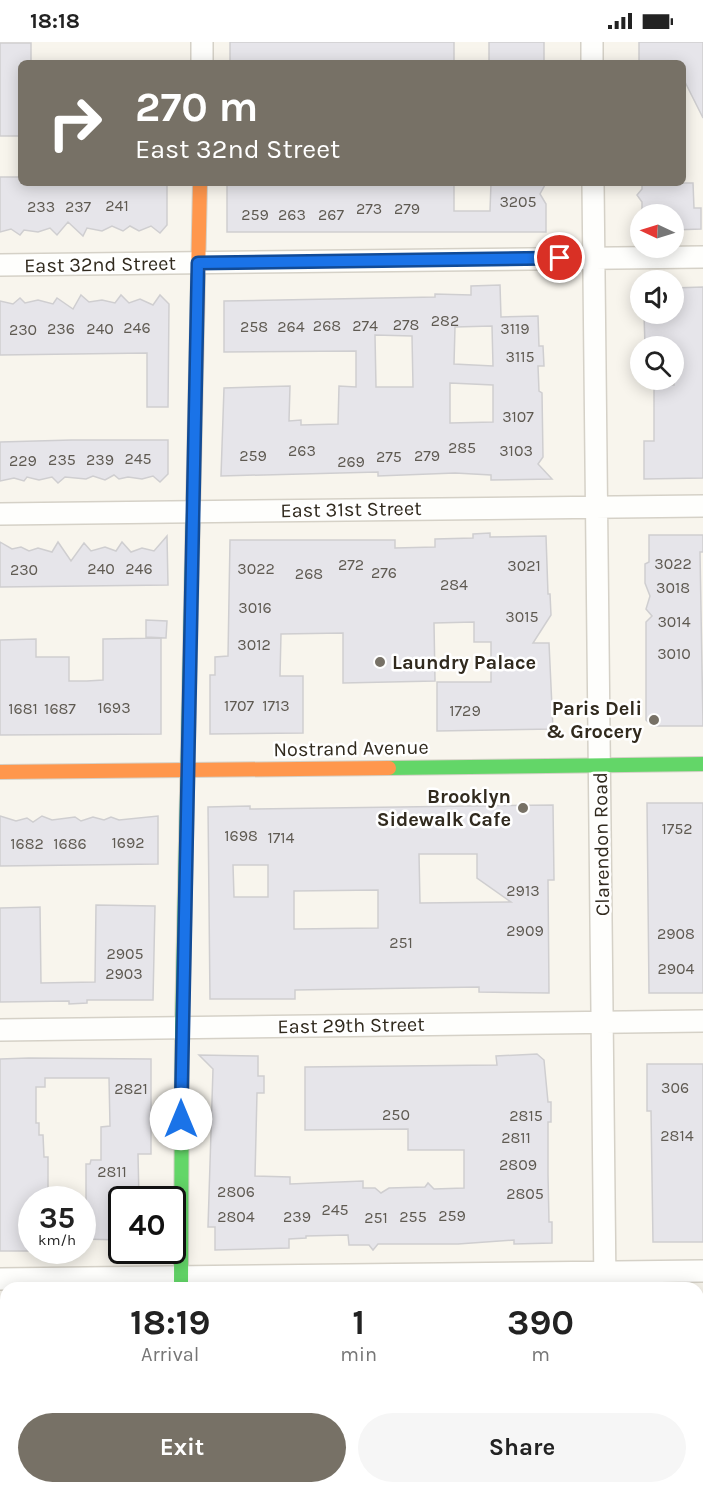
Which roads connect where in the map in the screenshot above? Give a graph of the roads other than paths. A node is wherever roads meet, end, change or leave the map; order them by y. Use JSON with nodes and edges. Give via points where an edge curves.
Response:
{"nodes":[{"id":1,"x":202,"y":42,"type":"edge"},
{"id":2,"x":592,"y":42,"type":"edge"},
{"id":3,"x":202,"y":60,"type":"edge"},
{"id":4,"x":592,"y":60,"type":"edge"},
{"id":5,"x":200,"y":186,"type":"edge"},
{"id":6,"x":593,"y":186,"type":"edge"},
{"id":7,"x":703,"y":257,"type":"edge"},
{"id":8,"x":594,"y":258,"type":"junction"},
{"id":9,"x":198,"y":263,"type":"junction"},
{"id":10,"x":0,"y":265,"type":"edge"},
{"id":11,"x":703,"y":506,"type":"edge"},
{"id":12,"x":597,"y":507,"type":"junction"},
{"id":13,"x":192,"y":511,"type":"junction"},
{"id":14,"x":0,"y":514,"type":"edge"},
{"id":15,"x":703,"y":764,"type":"edge"},
{"id":16,"x":600,"y":765,"type":"junction"},
{"id":17,"x":187,"y":770,"type":"junction"},
{"id":18,"x":0,"y":772,"type":"edge"},
{"id":19,"x":703,"y":1021,"type":"edge"},
{"id":20,"x":603,"y":1022,"type":"junction"},
{"id":21,"x":182,"y":1028,"type":"junction"},
{"id":22,"x":0,"y":1030,"type":"edge"},
{"id":23,"x":703,"y":1271,"type":"edge"},
{"id":24,"x":0,"y":1278,"type":"edge"},
{"id":25,"x":605,"y":1280,"type":"edge"},
{"id":26,"x":145,"y":1282,"type":"edge"},
{"id":27,"x":181,"y":1282,"type":"edge"},
{"id":28,"x":322,"y":1282,"type":"edge"}],
"edges":[{"from":1,"to":3,"type":"street"},
{"from":2,"to":4,"type":"street"},
{"from":5,"to":9,"type":"street"},
{"from":6,"to":8,"type":"street","name":"Clarendon Road"},
{"from":7,"to":8,"type":"street","name":"East 32nd Street"},
{"from":8,"to":9,"type":"street","name":"East 32nd Street"},
{"from":8,"to":12,"type":"street","name":"Clarendon Road"},
{"from":9,"to":10,"type":"street","name":"East 32nd Street"},
{"from":9,"to":13,"type":"street"},
{"from":11,"to":12,"type":"street","name":"East 31st Street"},
{"from":12,"to":13,"type":"street","name":"East 31st Street"},
{"from":12,"to":16,"type":"street","name":"Clarendon Road"},
{"from":13,"to":14,"type":"street","name":"East 31st Street"},
{"from":13,"to":17,"type":"street"},
{"from":15,"to":16,"type":"street","name":"Nostrand Avenue"},
{"from":16,"to":17,"type":"street","name":"Nostrand Avenue"},
{"from":16,"to":20,"type":"street","name":"Clarendon Road"},
{"from":17,"to":18,"type":"street","name":"Nostrand Avenue"},
{"from":17,"to":21,"type":"street"},
{"from":19,"to":20,"type":"street","name":"East 29th Street"},
{"from":20,"to":21,"type":"street","name":"East 29th Street"},
{"from":20,"to":25,"type":"street","name":"Clarendon Road"},
{"from":21,"to":22,"type":"street","name":"East 29th Street"},
{"from":21,"to":27,"type":"street"},
{"from":23,"to":25,"type":"street"},
{"from":24,"to":26,"type":"street"},
{"from":25,"to":28,"type":"street"}]}
